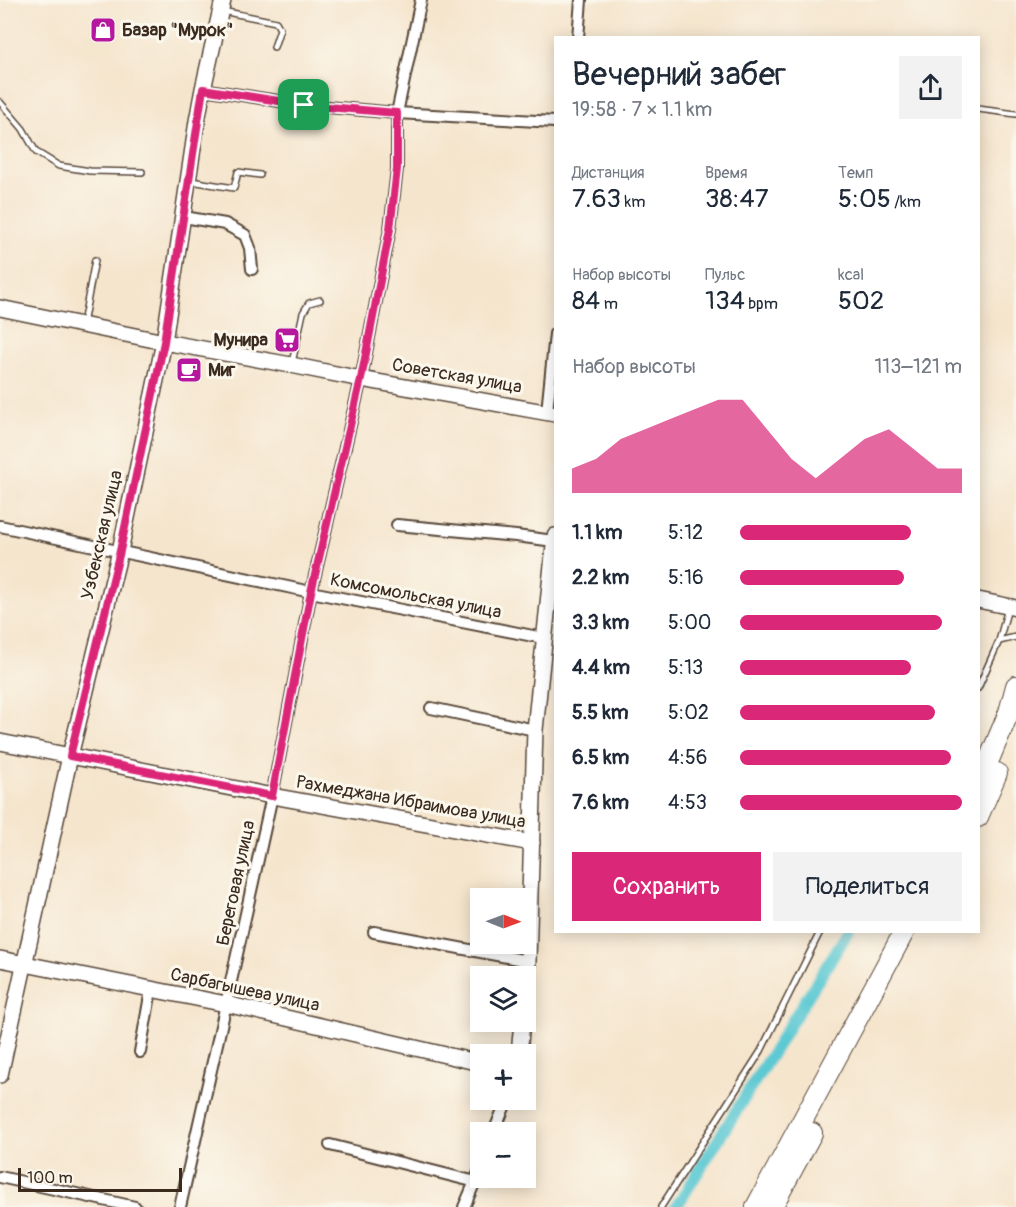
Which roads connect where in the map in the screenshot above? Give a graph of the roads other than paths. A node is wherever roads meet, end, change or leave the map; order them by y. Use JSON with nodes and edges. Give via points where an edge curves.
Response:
{"nodes":[{"id":1,"x":421,"y":0,"type":"edge"},
{"id":2,"x":581,"y":0,"type":"edge"},
{"id":3,"x":222,"y":6,"type":"edge"},
{"id":4,"x":578,"y":36,"type":"edge"},
{"id":5,"x":274,"y":47,"type":"dead end"},
{"id":6,"x":203,"y":89,"type":"junction"},
{"id":7,"x":0,"y":102,"type":"edge"},
{"id":8,"x":980,"y":109,"type":"edge"},
{"id":9,"x":397,"y":113,"type":"junction"},
{"id":10,"x":1016,"y":114,"type":"edge"},
{"id":11,"x":554,"y":122,"type":"edge"},
{"id":12,"x":142,"y":172,"type":"dead end"},
{"id":13,"x":260,"y":175,"type":"dead end"},
{"id":14,"x":189,"y":181,"type":"junction"},
{"id":15,"x":184,"y":217,"type":"junction"},
{"id":16,"x":95,"y":260,"type":"dead end"},
{"id":17,"x":252,"y":269,"type":"dead end"},
{"id":18,"x":320,"y":300,"type":"dead end"},
{"id":19,"x":0,"y":308,"type":"edge"},
{"id":20,"x":83,"y":325,"type":"junction"},
{"id":21,"x":164,"y":342,"type":"junction"},
{"id":22,"x":554,"y":354,"type":"edge"},
{"id":23,"x":291,"y":365,"type":"junction"},
{"id":24,"x":361,"y":379,"type":"junction"},
{"id":25,"x":551,"y":413,"type":"edge"},
{"id":26,"x":397,"y":525,"type":"dead end"},
{"id":27,"x":0,"y":526,"type":"edge"},
{"id":28,"x":554,"y":538,"type":"edge"},
{"id":29,"x":120,"y":551,"type":"junction"},
{"id":30,"x":311,"y":592,"type":"junction"},
{"id":31,"x":980,"y":600,"type":"edge"},
{"id":32,"x":1012,"y":608,"type":"edge"},
{"id":33,"x":1016,"y":637,"type":"edge"},
{"id":34,"x":543,"y":638,"type":"junction"},
{"id":35,"x":999,"y":641,"type":"junction"},
{"id":36,"x":980,"y":684,"type":"edge"},
{"id":37,"x":1016,"y":686,"type":"edge"},
{"id":38,"x":431,"y":708,"type":"dead end"},
{"id":39,"x":1016,"y":725,"type":"edge"},
{"id":40,"x":535,"y":730,"type":"junction"},
{"id":41,"x":0,"y":742,"type":"edge"},
{"id":42,"x":70,"y":756,"type":"junction"},
{"id":43,"x":980,"y":781,"type":"edge"},
{"id":44,"x":272,"y":796,"type":"junction"},
{"id":45,"x":980,"y":812,"type":"edge"},
{"id":46,"x":532,"y":843,"type":"junction"},
{"id":47,"x":374,"y":932,"type":"dead end"},
{"id":48,"x":820,"y":933,"type":"edge"},
{"id":49,"x":903,"y":933,"type":"edge"},
{"id":50,"x":918,"y":933,"type":"edge"},
{"id":51,"x":0,"y":959,"type":"edge"},
{"id":52,"x":528,"y":961,"type":"junction"},
{"id":53,"x":24,"y":965,"type":"junction"},
{"id":54,"x":528,"y":966,"type":"edge"},
{"id":55,"x":151,"y":990,"type":"junction"},
{"id":56,"x":226,"y":1004,"type":"junction"},
{"id":57,"x":140,"y":1052,"type":"dead end"},
{"id":58,"x":470,"y":1061,"type":"edge"},
{"id":59,"x":0,"y":1075,"type":"edge"},
{"id":60,"x":330,"y":1145,"type":"dead end"},
{"id":61,"x":0,"y":1178,"type":"edge"},
{"id":62,"x":470,"y":1180,"type":"edge"},
{"id":63,"x":473,"y":1188,"type":"edge"},
{"id":64,"x":135,"y":1207,"type":"edge"},
{"id":65,"x":180,"y":1207,"type":"edge"},
{"id":66,"x":464,"y":1207,"type":"edge"},
{"id":67,"x":661,"y":1207,"type":"edge"},
{"id":68,"x":756,"y":1207,"type":"edge"},
{"id":69,"x":772,"y":1207,"type":"edge"}],
"edges":[{"from":1,"to":9,"type":"street","name":"Береговая улица"},
{"from":2,"to":4,"type":"street"},
{"from":3,"to":5,"type":"lane","via":[[276,22],[280,29]]},
{"from":3,"to":6,"type":"street","name":"Узбекская улица"},
{"from":6,"to":9,"type":"street","via":[[304,105]]},
{"from":6,"to":14,"type":"street","name":"Узбекская улица"},
{"from":7,"to":12,"type":"lane","via":[[36,152],[60,166]]},
{"from":8,"to":10,"type":"lane"},
{"from":9,"to":11,"type":"street"},
{"from":9,"to":24,"type":"street","name":"Береговая улица","via":[[397,169],[390,229]]},
{"from":13,"to":14,"type":"lane","via":[[238,172],[234,188]]},
{"from":14,"to":15,"type":"street","name":"Узбекская улица"},
{"from":15,"to":17,"type":"street","via":[[225,224],[245,235]]},
{"from":15,"to":21,"type":"street","name":"Узбекская улица"},
{"from":16,"to":20,"type":"lane"},
{"from":18,"to":23,"type":"lane","via":[[309,303],[303,313]]},
{"from":19,"to":20,"type":"street","name":"Советская улица"},
{"from":20,"to":21,"type":"street","name":"Советская улица"},
{"from":21,"to":23,"type":"street","name":"Советская улица"},
{"from":21,"to":29,"type":"street","name":"Узбекская улица"},
{"from":22,"to":25,"type":"street"},
{"from":23,"to":24,"type":"street","name":"Советская улица"},
{"from":24,"to":25,"type":"street","name":"Советская улица"},
{"from":24,"to":30,"type":"street","name":"Береговая улица"},
{"from":26,"to":28,"type":"street"},
{"from":27,"to":29,"type":"street","name":"Комсомольская улица"},
{"from":28,"to":34,"type":"street"},
{"from":29,"to":30,"type":"street","name":"Комсомольская улица"},
{"from":29,"to":42,"type":"street","name":"Узбекская улица"},
{"from":30,"to":34,"type":"street","name":"Комсомольская улица"},
{"from":30,"to":44,"type":"street","name":"Береговая улица"},
{"from":31,"to":32,"type":"street"},
{"from":32,"to":35,"type":"lane"},
{"from":33,"to":35,"type":"lane"},
{"from":34,"to":40,"type":"street"},
{"from":35,"to":36,"type":"lane"},
{"from":37,"to":43,"type":"highway"},
{"from":38,"to":40,"type":"street"},
{"from":39,"to":45,"type":"highway"},
{"from":40,"to":46,"type":"street"},
{"from":41,"to":42,"type":"street","name":"Рахмеджана Ибраимова улица"},
{"from":42,"to":44,"type":"street","name":"Рахмеджана Ибраимова улица"},
{"from":42,"to":53,"type":"street","name":"Узбекская улица"},
{"from":44,"to":46,"type":"street","name":"Рахмеджана Ибраимова улица"},
{"from":44,"to":56,"type":"street","name":"Береговая улица"},
{"from":46,"to":52,"type":"street"},
{"from":47,"to":52,"type":"street"},
{"from":48,"to":67,"type":"lane","via":[[761,1051]]},
{"from":49,"to":68,"type":"highway"},
{"from":50,"to":69,"type":"highway"},
{"from":51,"to":53,"type":"street","name":"Сарбагышева улица"},
{"from":52,"to":54,"type":"street"},
{"from":53,"to":55,"type":"street","name":"Сарбагышева улица"},
{"from":53,"to":59,"type":"street","name":"Узбекская улица"},
{"from":55,"to":56,"type":"street","name":"Сарбагышева улица"},
{"from":55,"to":57,"type":"street"},
{"from":56,"to":58,"type":"street","name":"Сарбагышева улица"},
{"from":56,"to":65,"type":"street","name":"Береговая улица"},
{"from":60,"to":62,"type":"street"},
{"from":61,"to":64,"type":"street"},
{"from":63,"to":66,"type":"street"}]}
